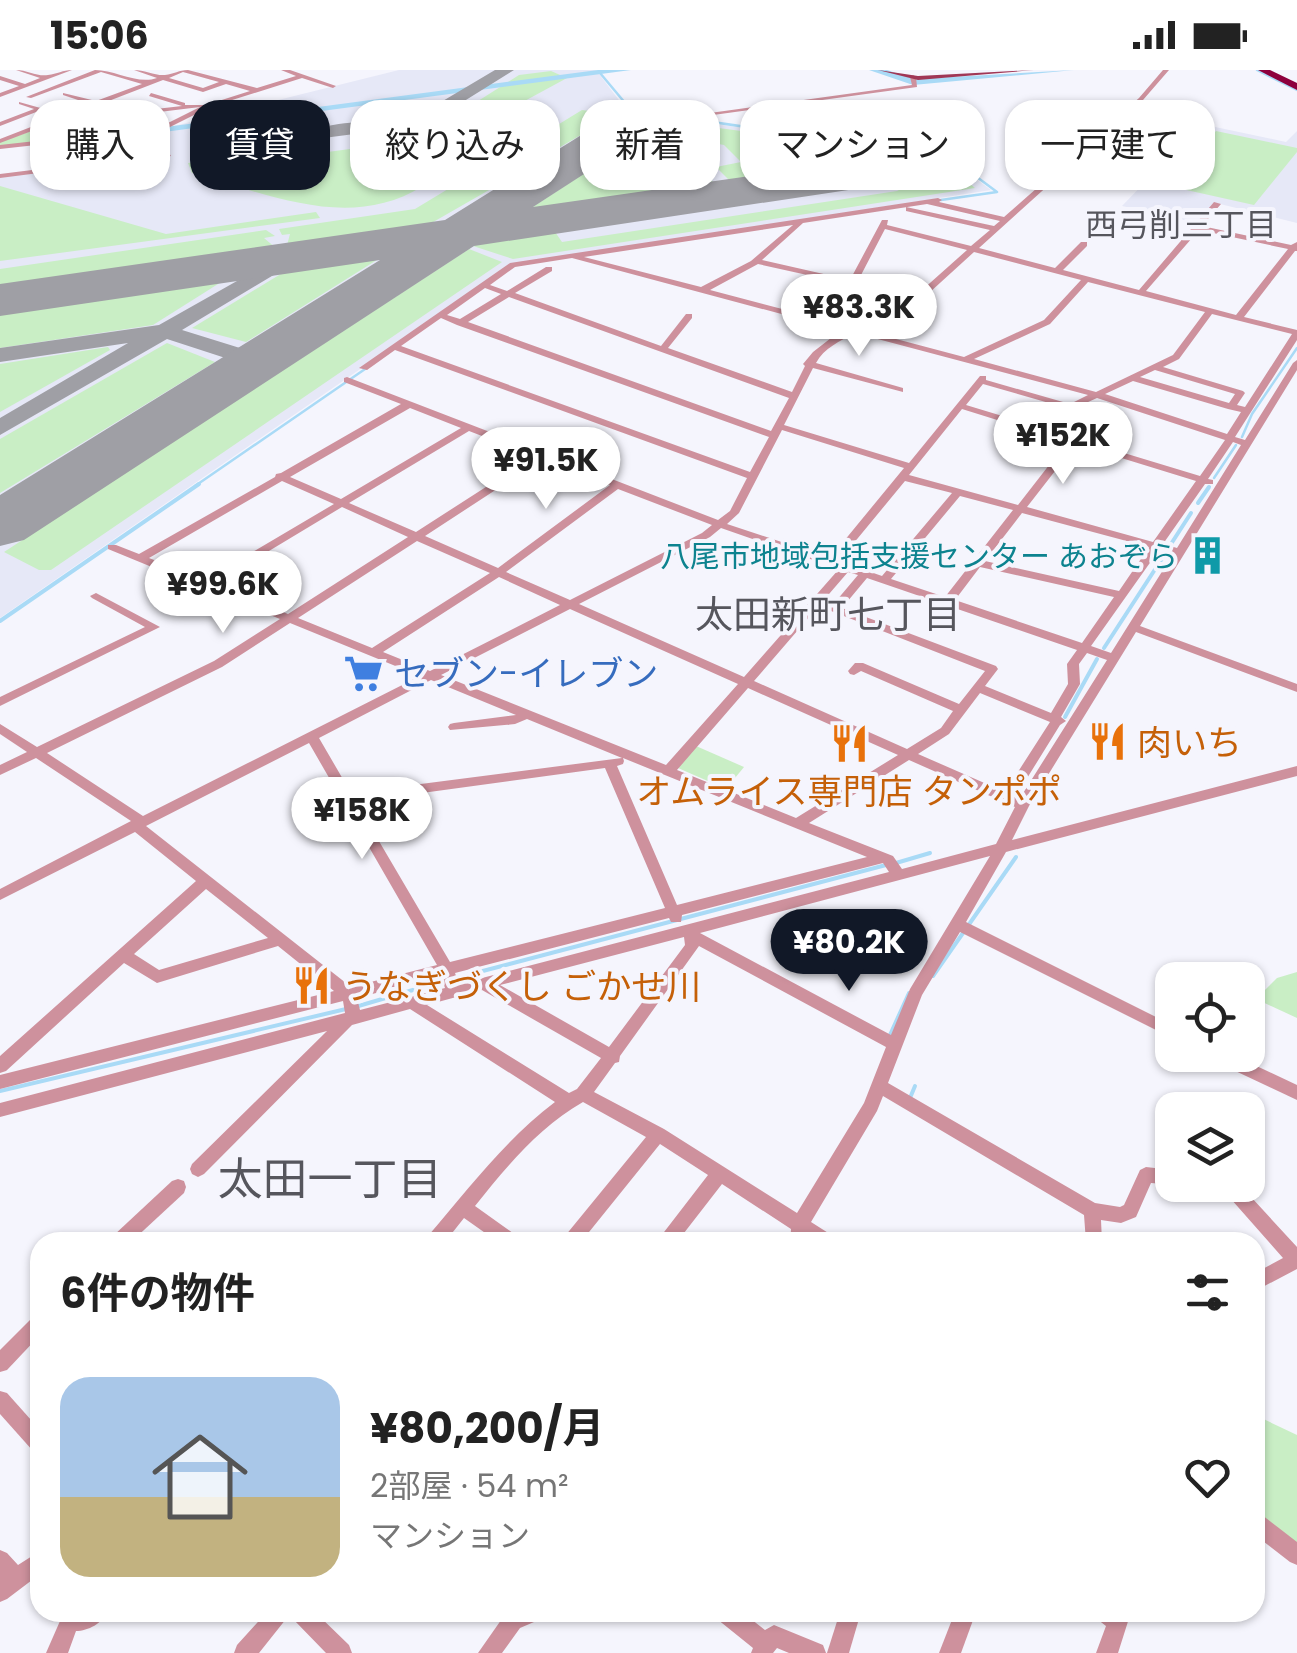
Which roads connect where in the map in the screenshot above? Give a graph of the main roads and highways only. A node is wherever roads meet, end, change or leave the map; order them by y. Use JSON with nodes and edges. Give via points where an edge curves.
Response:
{"nodes":[{"id":1,"x":882,"y":70,"type":"edge"},
{"id":2,"x":1030,"y":70,"type":"edge"},
{"id":3,"x":1263,"y":70,"type":"edge"},
{"id":4,"x":1272,"y":70,"type":"edge"},
{"id":5,"x":1297,"y":85,"type":"edge"}],
"edges":[{"from":1,"to":2,"type":"main road","via":[[914,80]]},
{"from":3,"to":5,"type":"highway"},
{"from":4,"to":5,"type":"highway"}]}
